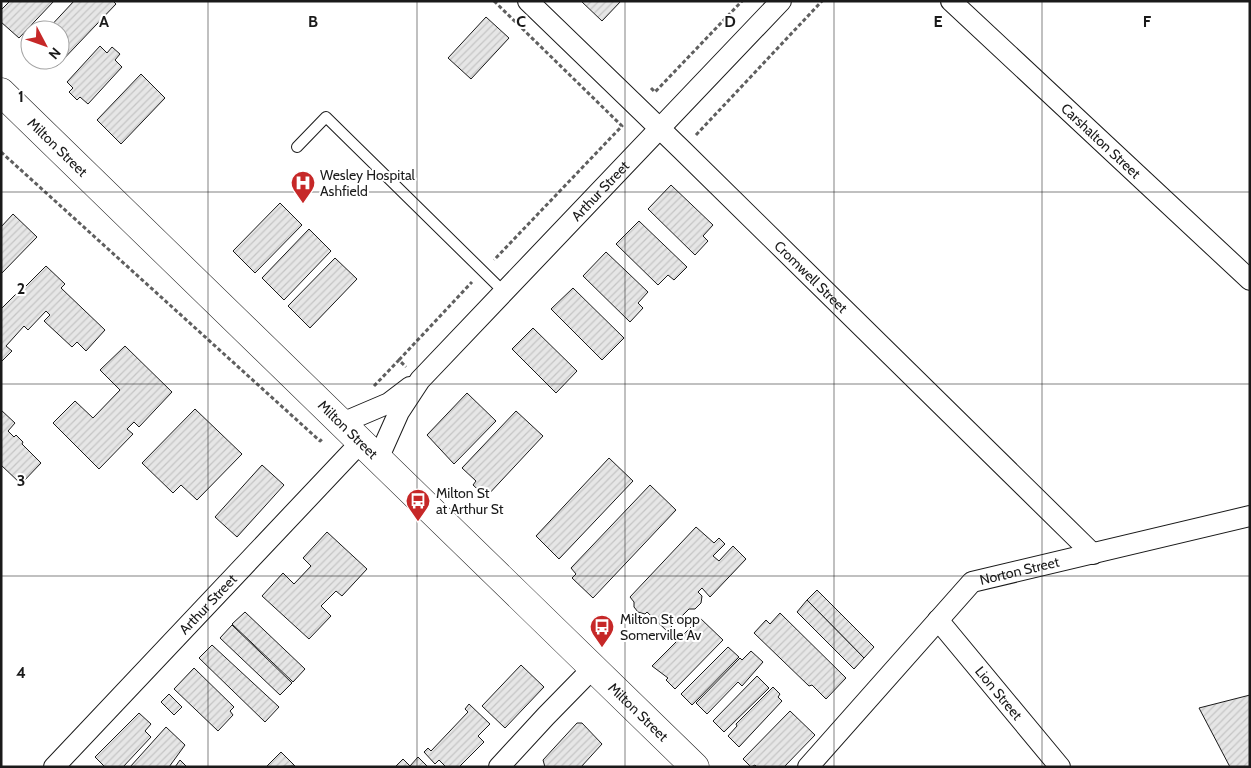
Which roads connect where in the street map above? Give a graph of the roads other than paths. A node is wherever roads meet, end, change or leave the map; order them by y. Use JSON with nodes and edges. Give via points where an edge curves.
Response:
{"nodes":[{"id":1,"x":528,"y":1,"type":"edge"},
{"id":2,"x":781,"y":1,"type":"edge"},
{"id":3,"x":951,"y":1,"type":"edge"},
{"id":4,"x":1,"y":92,"type":"edge"},
{"id":5,"x":660,"y":128,"type":"junction"},
{"id":6,"x":297,"y":147,"type":"dead end"},
{"id":7,"x":1250,"y":280,"type":"edge"},
{"id":8,"x":504,"y":292,"type":"junction"},
{"id":9,"x":420,"y":380,"type":"junction"},
{"id":10,"x":360,"y":441,"type":"junction"},
{"id":11,"x":1250,"y":516,"type":"edge"},
{"id":12,"x":1093,"y":554,"type":"junction"},
{"id":13,"x":938,"y":620,"type":"junction"},
{"id":14,"x":594,"y":668,"type":"junction"},
{"id":15,"x":54,"y":767,"type":"edge"},
{"id":16,"x":499,"y":767,"type":"edge"},
{"id":17,"x":695,"y":767,"type":"edge"},
{"id":18,"x":808,"y":767,"type":"edge"},
{"id":19,"x":1060,"y":767,"type":"edge"}],
"edges":[{"from":1,"to":5,"type":"street","name":"Cromwell Street"},
{"from":2,"to":5,"type":"street","name":"Arthur Street"},
{"from":3,"to":7,"type":"street","name":"Carshalton Street"},
{"from":4,"to":10,"type":"main road","name":"Milton Street"},
{"from":5,"to":8,"type":"street","name":"Arthur Street"},
{"from":5,"to":12,"type":"street","name":"Cromwell Street"},
{"from":6,"to":8,"type":"lane","via":[[326,117]]},
{"from":8,"to":9,"type":"street","name":"Arthur Street"},
{"from":9,"to":10,"type":"street","name":"Arthur Street","via":[[389,403]]},
{"from":9,"to":10,"type":"street","name":"Arthur Street","via":[[399,412]]},
{"from":10,"to":14,"type":"main road","name":"Milton Street"},
{"from":10,"to":15,"type":"street","name":"Arthur Street"},
{"from":11,"to":12,"type":"street","name":"Norton Street"},
{"from":12,"to":13,"type":"street","name":"Norton Street","via":[[972,582]]},
{"from":13,"to":18,"type":"street","name":"Norton Street"},
{"from":13,"to":19,"type":"street","name":"Lion Street"},
{"from":14,"to":16,"type":"street"},
{"from":14,"to":17,"type":"main road","name":"Milton Street"}]}
